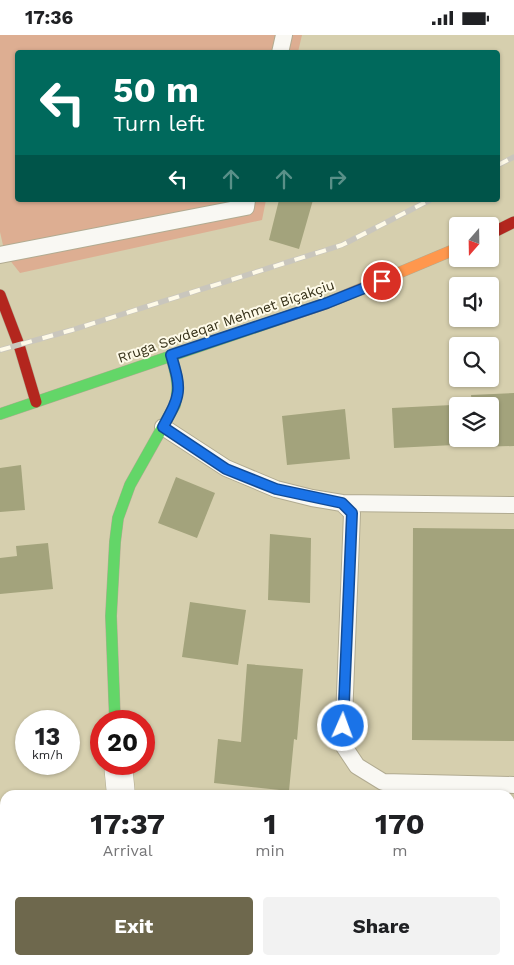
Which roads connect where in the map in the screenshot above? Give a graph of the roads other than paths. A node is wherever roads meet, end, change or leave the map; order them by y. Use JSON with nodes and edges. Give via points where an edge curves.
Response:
{"nodes":[{"id":1,"x":284,"y":35,"type":"edge"},
{"id":2,"x":281,"y":50,"type":"edge"},
{"id":3,"x":247,"y":202,"type":"edge"},
{"id":4,"x":514,"y":222,"type":"edge"},
{"id":5,"x":499,"y":230,"type":"edge"},
{"id":6,"x":449,"y":252,"type":"edge"},
{"id":7,"x":0,"y":255,"type":"edge"},
{"id":8,"x":0,"y":295,"type":"edge"},
{"id":9,"x":171,"y":355,"type":"junction"},
{"id":10,"x":36,"y":401,"type":"junction"},
{"id":11,"x":0,"y":413,"type":"edge"},
{"id":12,"x":163,"y":427,"type":"junction"},
{"id":13,"x":342,"y":503,"type":"junction"},
{"id":14,"x":514,"y":505,"type":"edge"},
{"id":15,"x":114,"y":710,"type":"edge"},
{"id":16,"x":119,"y":775,"type":"edge"},
{"id":17,"x":514,"y":785,"type":"edge"},
{"id":18,"x":121,"y":790,"type":"edge"}],
"edges":[{"from":1,"to":2,"type":"lane"},
{"from":3,"to":7,"type":"lane","via":[[246,207]]},
{"from":4,"to":5,"type":"main road"},
{"from":6,"to":9,"type":"main road","name":"Rruga Sevdeqar Mehmet Biçakçiu","via":[[327,303]]},
{"from":8,"to":10,"type":"main road"},
{"from":9,"to":10,"type":"main road","name":"Rruga Sevdeqar Mehmet Biçakçiu"},
{"from":9,"to":12,"type":"main road","via":[[179,382],[178,395]]},
{"from":10,"to":11,"type":"main road","name":"Rruga Sevdeqar Mehmet Biçakçiu"},
{"from":12,"to":13,"type":"lane","via":[[226,469],[276,489]]},
{"from":12,"to":15,"type":"main road","via":[[130,485],[118,518],[110,616]]},
{"from":13,"to":14,"type":"lane"},
{"from":13,"to":17,"type":"lane","via":[[352,513],[342,745],[357,766],[383,782]]},
{"from":16,"to":18,"type":"street"}]}
